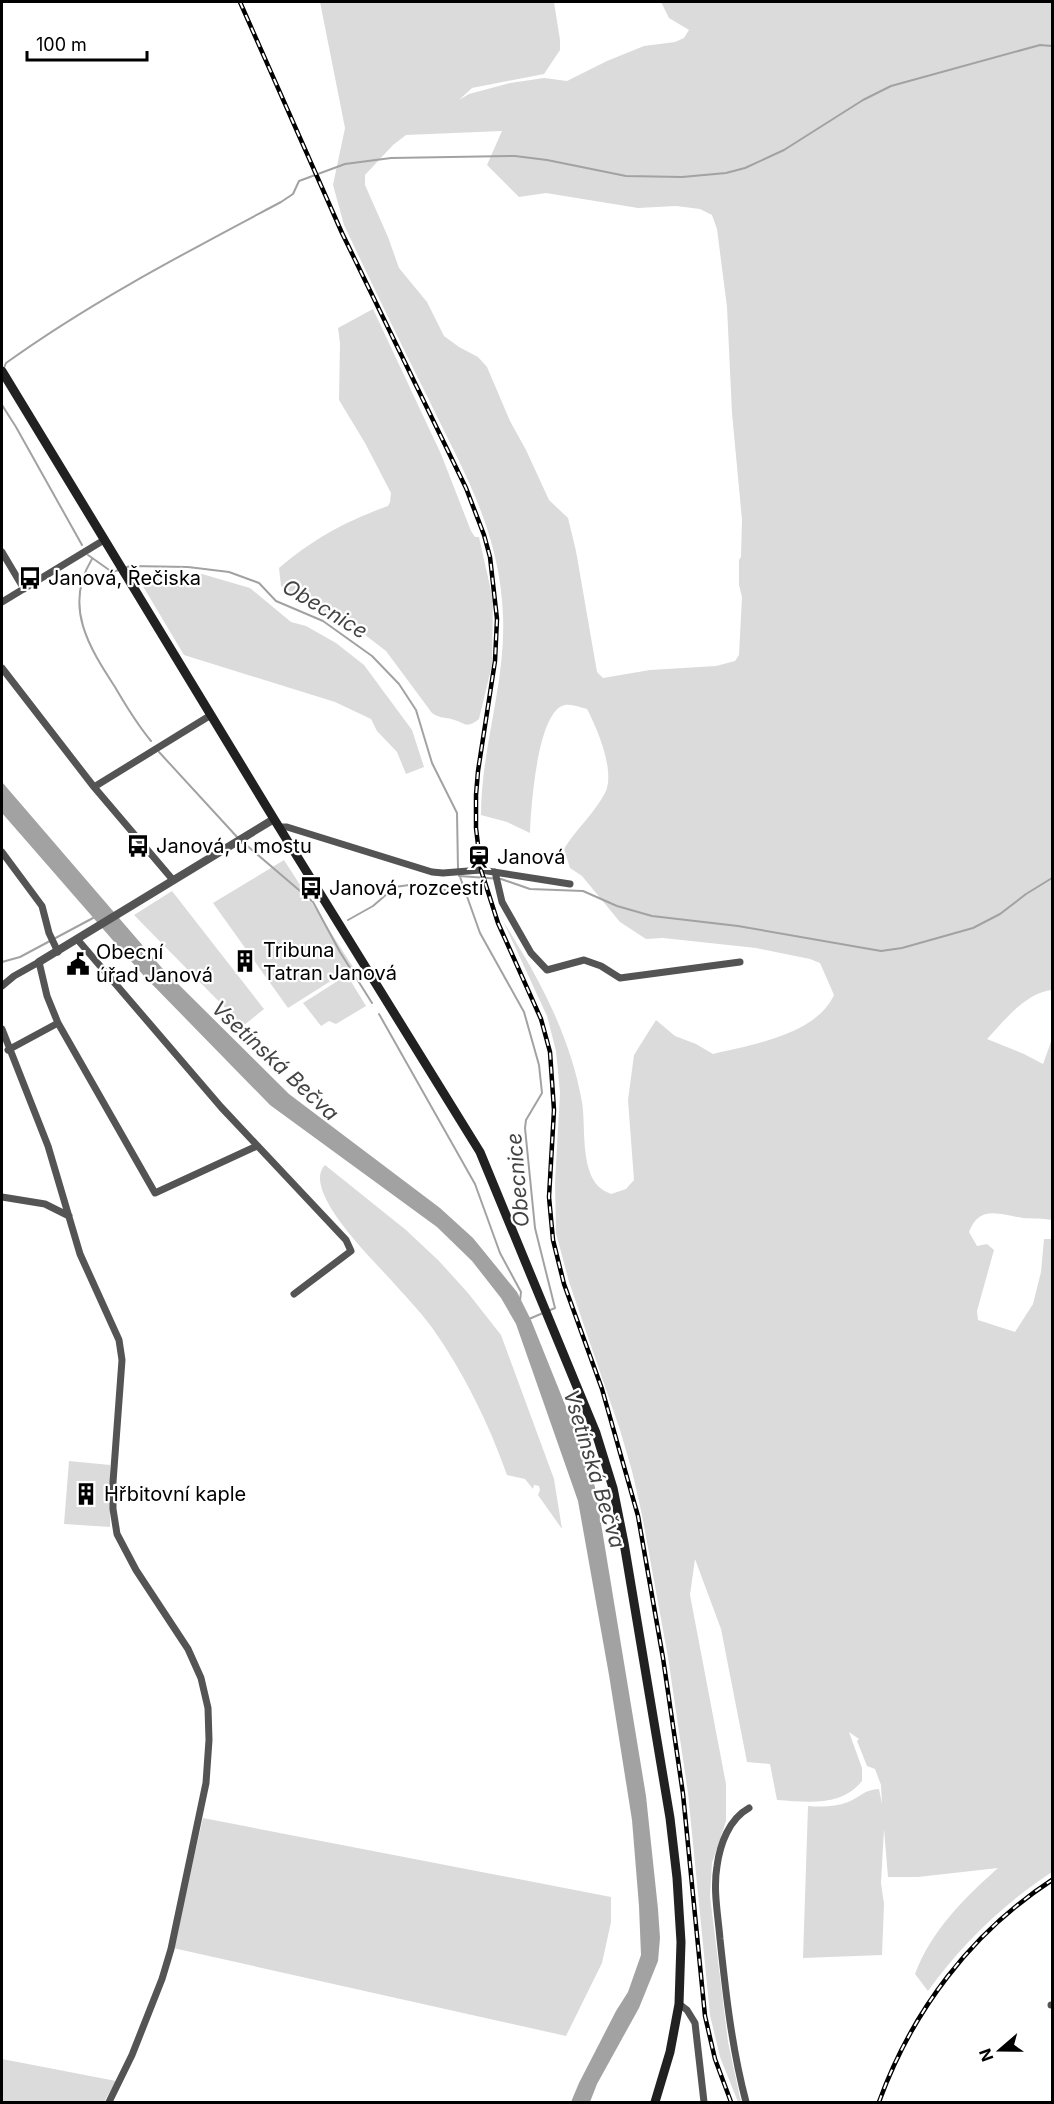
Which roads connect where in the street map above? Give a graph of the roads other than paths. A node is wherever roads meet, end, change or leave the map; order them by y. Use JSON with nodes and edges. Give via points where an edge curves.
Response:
{"nodes":[{"id":1,"x":2,"y":371,"type":"edge"},
{"id":2,"x":104,"y":540,"type":"junction"},
{"id":3,"x":2,"y":552,"type":"edge"},
{"id":4,"x":24,"y":589,"type":"junction"},
{"id":5,"x":2,"y":602,"type":"edge"},
{"id":6,"x":2,"y":668,"type":"edge"},
{"id":7,"x":211,"y":715,"type":"junction"},
{"id":8,"x":94,"y":788,"type":"junction"},
{"id":9,"x":277,"y":823,"type":"junction"},
{"id":10,"x":2,"y":852,"type":"edge"},
{"id":11,"x":495,"y":872,"type":"junction"},
{"id":12,"x":171,"y":882,"type":"junction"},
{"id":13,"x":570,"y":884,"type":"dead end"},
{"id":14,"x":80,"y":937,"type":"junction"},
{"id":15,"x":58,"y":952,"type":"junction"},
{"id":16,"x":39,"y":962,"type":"junction"},
{"id":17,"x":740,"y":962,"type":"dead end"},
{"id":18,"x":2,"y":986,"type":"edge"},
{"id":19,"x":58,"y":1023,"type":"junction"},
{"id":20,"x":2,"y":1029,"type":"edge"},
{"id":21,"x":8,"y":1050,"type":"junction"},
{"id":22,"x":257,"y":1146,"type":"junction"},
{"id":23,"x":2,"y":1197,"type":"edge"},
{"id":24,"x":69,"y":1216,"type":"junction"},
{"id":25,"x":294,"y":1294,"type":"dead end"},
{"id":26,"x":749,"y":1808,"type":"dead end"},
{"id":27,"x":679,"y":2004,"type":"junction"},
{"id":28,"x":109,"y":2103,"type":"edge"},
{"id":29,"x":655,"y":2103,"type":"edge"},
{"id":30,"x":704,"y":2103,"type":"edge"},
{"id":31,"x":746,"y":2103,"type":"edge"}],
"edges":[{"from":1,"to":2,"type":"main road"},
{"from":2,"to":4,"type":"street"},
{"from":2,"to":7,"type":"main road"},
{"from":3,"to":4,"type":"street"},
{"from":4,"to":5,"type":"street"},
{"from":6,"to":8,"type":"street"},
{"from":7,"to":8,"type":"street"},
{"from":7,"to":9,"type":"main road"},
{"from":8,"to":12,"type":"street"},
{"from":9,"to":11,"type":"street","via":[[432,872]]},
{"from":9,"to":12,"type":"street"},
{"from":9,"to":27,"type":"main road","via":[[480,1152],[602,1449],[624,1543],[674,1846],[681,1942]]},
{"from":10,"to":15,"type":"street","via":[[38,900]]},
{"from":11,"to":13,"type":"street"},
{"from":11,"to":17,"type":"street","via":[[502,902],[531,953],[547,970],[584,960],[620,978]]},
{"from":12,"to":14,"type":"street"},
{"from":14,"to":15,"type":"street"},
{"from":14,"to":22,"type":"street","via":[[220,1107]]},
{"from":15,"to":16,"type":"street"},
{"from":16,"to":18,"type":"street"},
{"from":16,"to":19,"type":"street"},
{"from":19,"to":21,"type":"street"},
{"from":19,"to":22,"type":"street","via":[[155,1193]]},
{"from":20,"to":21,"type":"street"},
{"from":21,"to":24,"type":"street","via":[[48,1146]]},
{"from":22,"to":25,"type":"street","via":[[346,1240],[351,1251]]},
{"from":23,"to":24,"type":"street","via":[[45,1204]]},
{"from":24,"to":28,"type":"street","via":[[80,1254],[119,1340],[122,1360],[113,1482],[117,1534],[195,1663],[209,1725],[206,1783],[171,1949],[132,2055]]},
{"from":26,"to":31,"type":"street","via":[[737,1816],[726,1835],[716,1881],[729,2020]]},
{"from":27,"to":29,"type":"main road"},
{"from":27,"to":30,"type":"street","via":[[692,2016],[697,2028]]}]}
